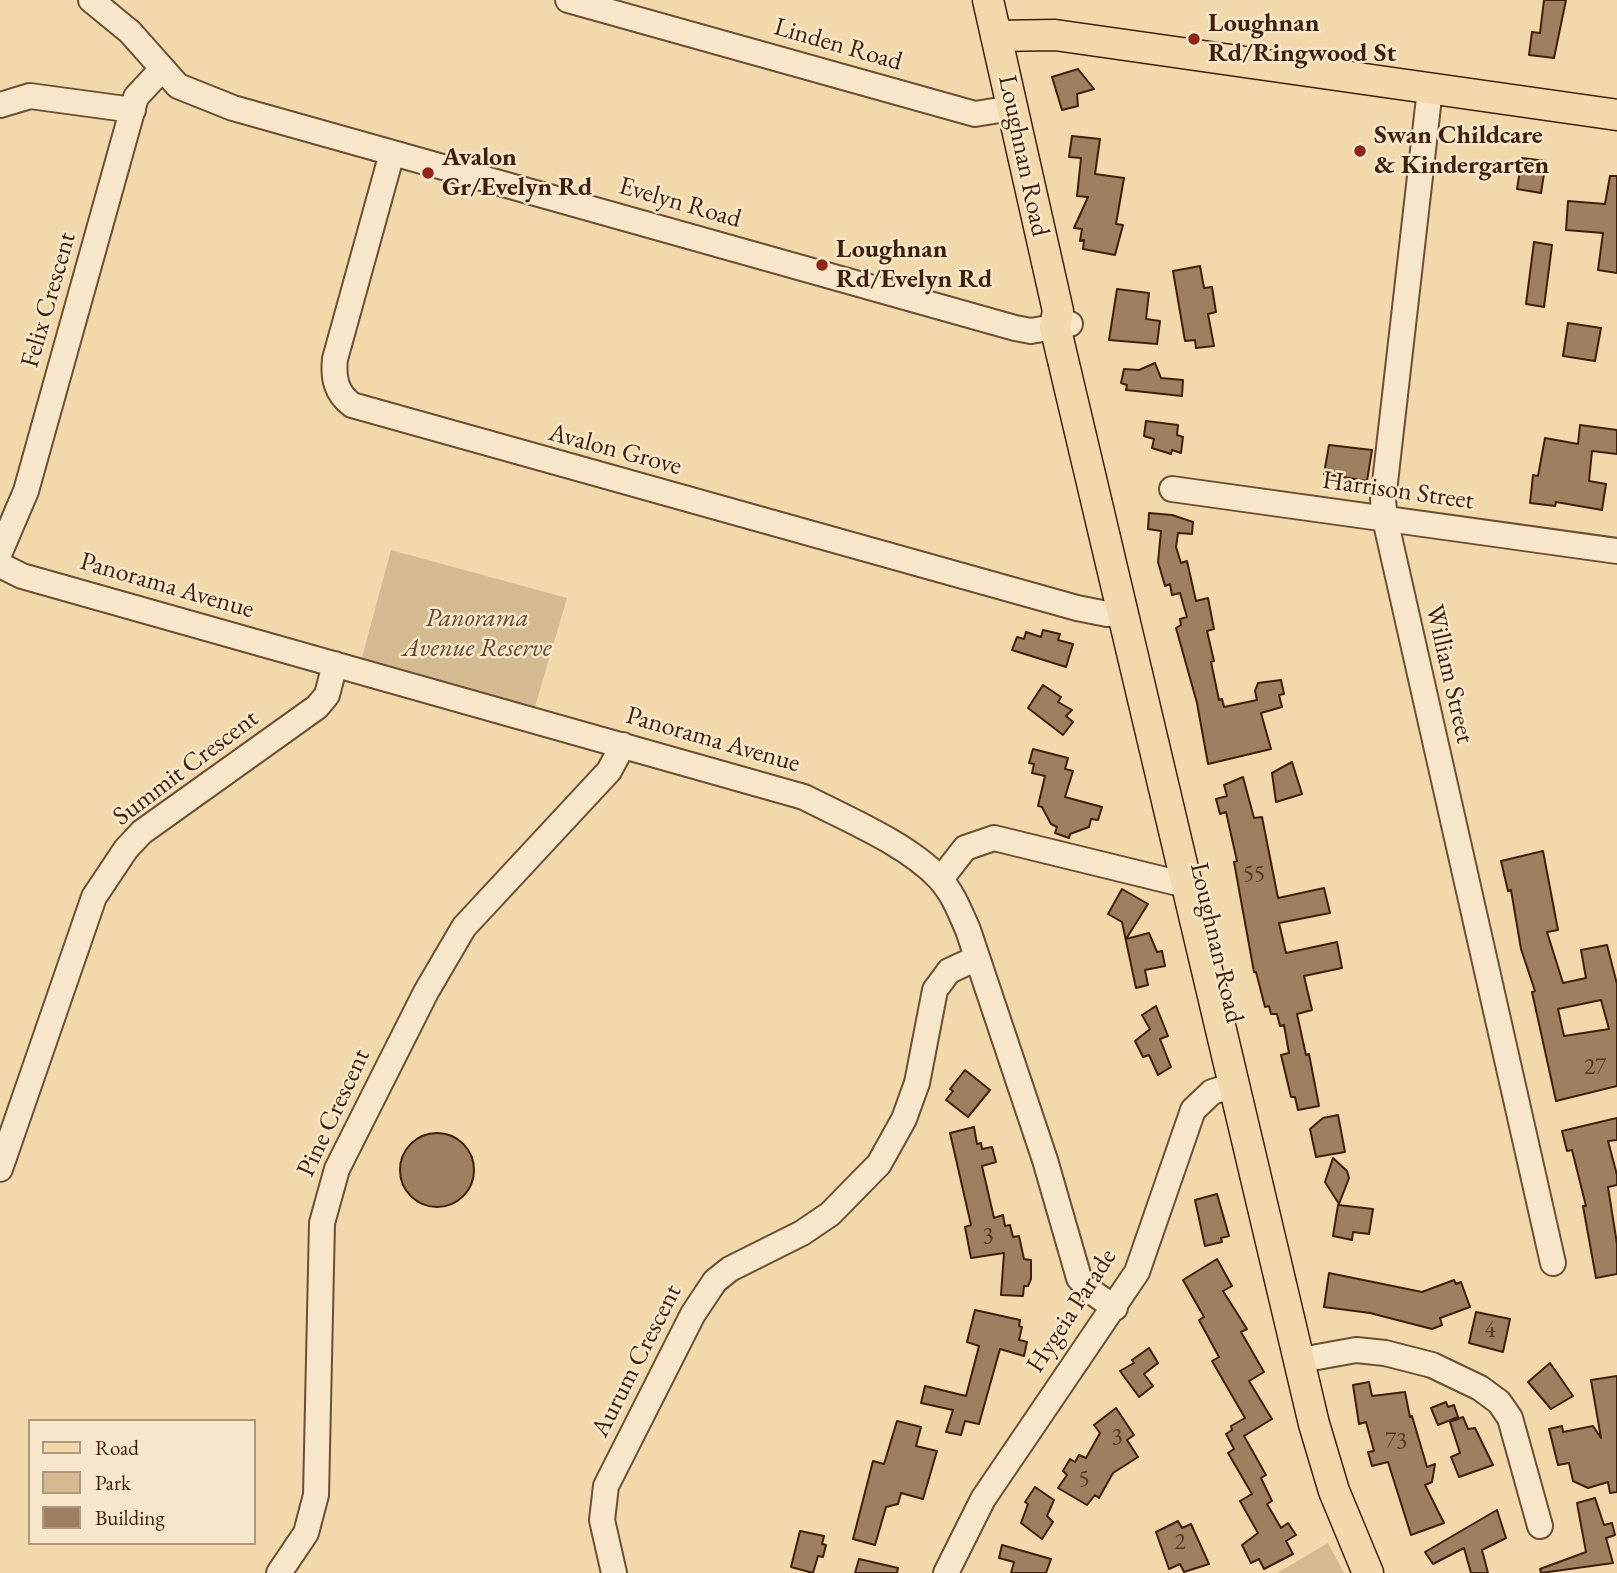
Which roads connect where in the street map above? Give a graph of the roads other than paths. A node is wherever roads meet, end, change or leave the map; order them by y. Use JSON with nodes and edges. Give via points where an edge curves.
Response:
{"nodes":[{"id":1,"x":568,"y":0,"type":"edge"},
{"id":2,"x":988,"y":0,"type":"edge"},
{"id":3,"x":99,"y":2,"type":"edge"},
{"id":4,"x":996,"y":36,"type":"junction"},
{"id":5,"x":162,"y":69,"type":"junction"},
{"id":6,"x":1430,"y":89,"type":"junction"},
{"id":7,"x":0,"y":105,"type":"edge"},
{"id":8,"x":1012,"y":107,"type":"junction"},
{"id":9,"x":133,"y":110,"type":"junction"},
{"id":10,"x":1617,"y":115,"type":"edge"},
{"id":11,"x":393,"y":153,"type":"junction"},
{"id":12,"x":1061,"y":320,"type":"junction"},
{"id":13,"x":1172,"y":489,"type":"dead end"},
{"id":14,"x":1385,"y":519,"type":"junction"},
{"id":15,"x":1617,"y":551,"type":"edge"},
{"id":16,"x":0,"y":552,"type":"edge"},
{"id":17,"x":0,"y":565,"type":"edge"},
{"id":18,"x":1121,"y":613,"type":"junction"},
{"id":19,"x":335,"y":664,"type":"junction"},
{"id":20,"x":623,"y":745,"type":"junction"},
{"id":21,"x":941,"y":879,"type":"junction"},
{"id":22,"x":1186,"y":885,"type":"junction"},
{"id":23,"x":977,"y":958,"type":"junction"},
{"id":24,"x":1234,"y":1085,"type":"junction"},
{"id":25,"x":0,"y":1168,"type":"edge"},
{"id":26,"x":1553,"y":1263,"type":"dead end"},
{"id":27,"x":1115,"y":1308,"type":"junction"},
{"id":28,"x":1312,"y":1358,"type":"junction"},
{"id":29,"x":1540,"y":1526,"type":"dead end"},
{"id":30,"x":279,"y":1573,"type":"edge"},
{"id":31,"x":614,"y":1573,"type":"edge"},
{"id":32,"x":946,"y":1573,"type":"edge"},
{"id":33,"x":1368,"y":1573,"type":"edge"},
{"id":34,"x":1384,"y":1573,"type":"edge"}],
"edges":[{"from":1,"to":8,"type":"street","name":"Linden Road","via":[[975,114]]},
{"from":2,"to":4,"type":"main road","name":"Loughnan Road"},
{"from":3,"to":5,"type":"street","name":"Evelyn Road"},
{"from":4,"to":6,"type":"main road","via":[[1055,35]]},
{"from":4,"to":8,"type":"main road","name":"Loughnan Road"},
{"from":5,"to":9,"type":"street","name":"Felix Crescent","via":[[136,97]]},
{"from":5,"to":11,"type":"street","name":"Evelyn Road","via":[[178,86],[211,100]]},
{"from":6,"to":10,"type":"main road"},
{"from":6,"to":14,"type":"street","name":"William Street","via":[[1383,500]]},
{"from":7,"to":9,"type":"street","via":[[30,96]]},
{"from":8,"to":12,"type":"main road","name":"Loughnan Road"},
{"from":9,"to":16,"type":"street","name":"Felix Crescent","via":[[26,491]]},
{"from":11,"to":12,"type":"street","name":"Evelyn Road","via":[[1016,328],[1031,331]]},
{"from":11,"to":18,"type":"street","name":"Avalon Grove","via":[[333,371],[337,390],[352,405],[1085,610]]},
{"from":12,"to":18,"type":"main road","name":"Loughnan Road"},
{"from":12,"to":28,"type":"main road","name":"Loughnan Road"},
{"from":13,"to":14,"type":"street","name":"Harrison Street"},
{"from":14,"to":15,"type":"street","name":"Harrison Street"},
{"from":14,"to":26,"type":"street","name":"William Street"},
{"from":17,"to":19,"type":"street","name":"Panorama Avenue","via":[[22,576]]},
{"from":18,"to":22,"type":"main road","name":"Loughnan Road"},
{"from":19,"to":20,"type":"street","name":"Panorama Avenue"},
{"from":19,"to":25,"type":"street","name":"Summit Crescent","via":[[327,695],[317,707],[142,832],[112,869],[94,898]]},
{"from":20,"to":21,"type":"street","name":"Panorama Avenue","via":[[804,797],[889,843]]},
{"from":20,"to":30,"type":"street","name":"Pine Crescent","via":[[609,771],[464,927],[337,1169],[323,1223],[316,1495],[306,1534]]},
{"from":21,"to":22,"type":"street","via":[[965,848],[994,838]]},
{"from":21,"to":23,"type":"street","name":"Panorama Avenue","via":[[954,898]]},
{"from":22,"to":24,"type":"main road","name":"Loughnan Road"},
{"from":23,"to":27,"type":"street","name":"Panorama Avenue","via":[[1045,1160],[1079,1279]]},
{"from":23,"to":31,"type":"street","name":"Aurum Crescent","via":[[949,971],[934,990],[917,1083],[904,1119],[879,1164],[830,1214],[730,1269],[700,1303],[606,1486],[602,1520]]},
{"from":24,"to":27,"type":"street","name":"Hygeia Parade","via":[[1212,1092],[1193,1110],[1142,1259]]},
{"from":24,"to":33,"type":"main road","name":"Loughnan Road","via":[[1314,1424],[1334,1491]]},
{"from":27,"to":32,"type":"street","name":"Hygeia Parade","via":[[983,1499]]},
{"from":28,"to":29,"type":"street","via":[[1356,1350],[1385,1353],[1432,1365],[1480,1388],[1499,1402],[1510,1418]]},
{"from":28,"to":34,"type":"main road","name":"Loughnan Road","via":[[1351,1500]]}]}
